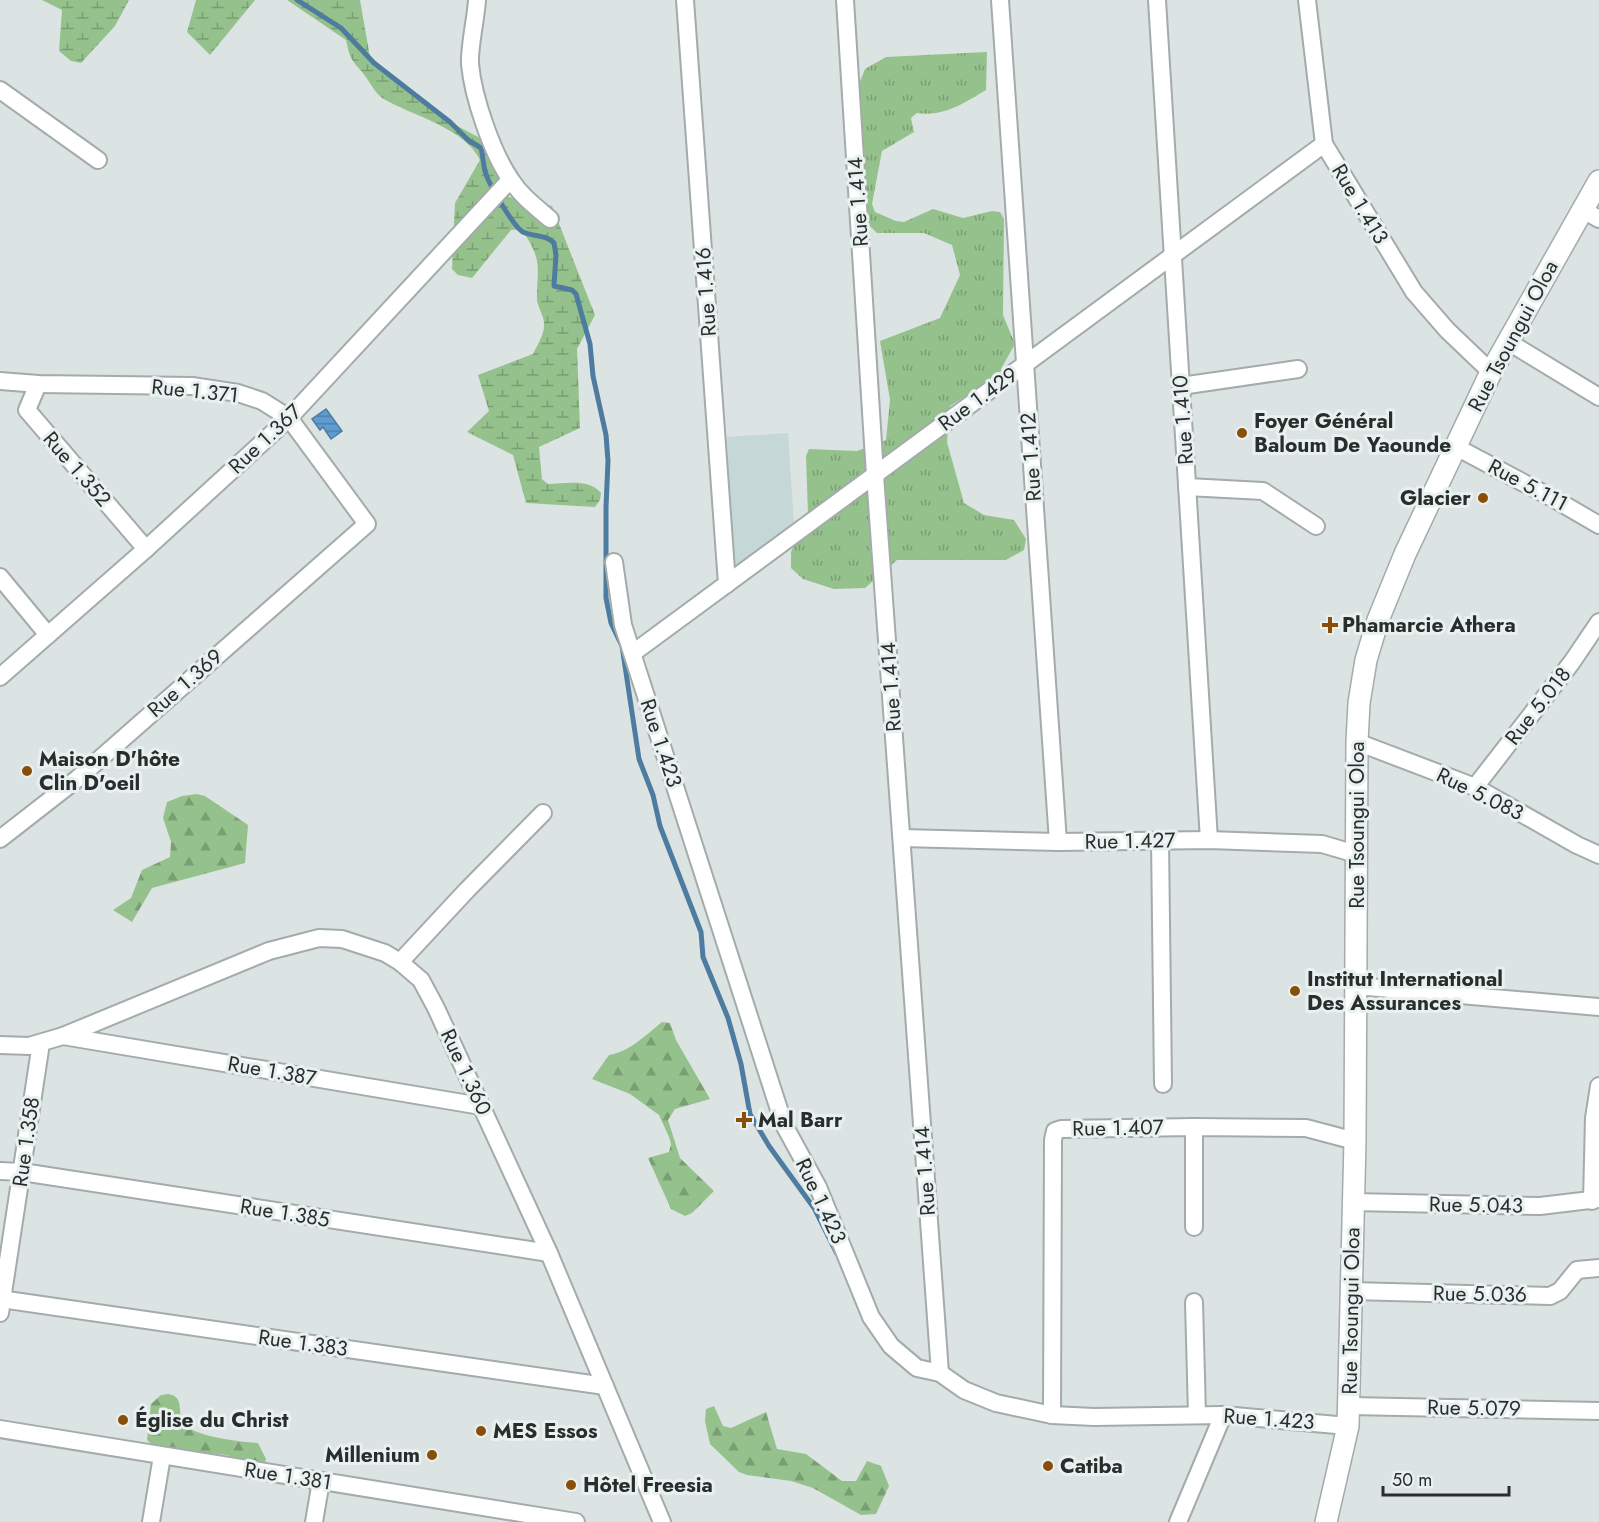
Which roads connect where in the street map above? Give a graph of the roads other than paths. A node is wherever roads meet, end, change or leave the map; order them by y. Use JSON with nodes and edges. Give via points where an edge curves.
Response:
{"nodes":[{"id":1,"x":477,"y":0,"type":"edge"},
{"id":2,"x":685,"y":0,"type":"edge"},
{"id":3,"x":845,"y":0,"type":"edge"},
{"id":4,"x":1000,"y":0,"type":"edge"},
{"id":5,"x":1156,"y":0,"type":"edge"},
{"id":6,"x":1307,"y":0,"type":"edge"},
{"id":7,"x":0,"y":90,"type":"edge"},
{"id":8,"x":1324,"y":144,"type":"junction"},
{"id":9,"x":98,"y":160,"type":"dead end"},
{"id":10,"x":510,"y":180,"type":"junction"},
{"id":11,"x":1599,"y":181,"type":"edge"},
{"id":12,"x":1591,"y":214,"type":"edge"},
{"id":13,"x":550,"y":219,"type":"dead end"},
{"id":14,"x":1173,"y":255,"type":"junction"},
{"id":15,"x":1507,"y":341,"type":"junction"},
{"id":16,"x":1025,"y":364,"type":"junction"},
{"id":17,"x":1298,"y":369,"type":"dead end"},
{"id":18,"x":1491,"y":372,"type":"junction"},
{"id":19,"x":0,"y":381,"type":"edge"},
{"id":20,"x":38,"y":384,"type":"junction"},
{"id":21,"x":1181,"y":386,"type":"junction"},
{"id":22,"x":1599,"y":397,"type":"edge"},
{"id":23,"x":289,"y":418,"type":"junction"},
{"id":24,"x":1456,"y":447,"type":"junction"},
{"id":25,"x":876,"y":475,"type":"junction"},
{"id":26,"x":1187,"y":487,"type":"junction"},
{"id":27,"x":367,"y":524,"type":"joint"},
{"id":28,"x":1599,"y":525,"type":"edge"},
{"id":29,"x":1316,"y":526,"type":"dead end"},
{"id":30,"x":146,"y":549,"type":"junction"},
{"id":31,"x":614,"y":562,"type":"dead end"},
{"id":32,"x":0,"y":578,"type":"edge"},
{"id":33,"x":727,"y":584,"type":"junction"},
{"id":34,"x":1599,"y":622,"type":"edge"},
{"id":35,"x":48,"y":635,"type":"junction"},
{"id":36,"x":633,"y":653,"type":"junction"},
{"id":37,"x":0,"y":677,"type":"edge"},
{"id":38,"x":1357,"y":742,"type":"junction"},
{"id":39,"x":1475,"y":787,"type":"junction"},
{"id":40,"x":543,"y":813,"type":"dead end"},
{"id":41,"x":902,"y":838,"type":"junction"},
{"id":42,"x":0,"y":839,"type":"edge"},
{"id":43,"x":1160,"y":840,"type":"junction"},
{"id":44,"x":1209,"y":840,"type":"junction"},
{"id":45,"x":1058,"y":842,"type":"junction"},
{"id":46,"x":1356,"y":854,"type":"junction"},
{"id":47,"x":1599,"y":855,"type":"edge"},
{"id":48,"x":400,"y":962,"type":"junction"},
{"id":49,"x":1356,"y":986,"type":"junction"},
{"id":50,"x":1599,"y":1007,"type":"edge"},
{"id":51,"x":63,"y":1036,"type":"junction"},
{"id":52,"x":41,"y":1043,"type":"junction"},
{"id":53,"x":0,"y":1045,"type":"edge"},
{"id":54,"x":1163,"y":1084,"type":"dead end"},
{"id":55,"x":1599,"y":1086,"type":"edge"},
{"id":56,"x":481,"y":1106,"type":"junction"},
{"id":57,"x":1194,"y":1127,"type":"junction"},
{"id":58,"x":1355,"y":1141,"type":"junction"},
{"id":59,"x":0,"y":1171,"type":"edge"},
{"id":60,"x":22,"y":1172,"type":"junction"},
{"id":61,"x":1596,"y":1200,"type":"edge"},
{"id":62,"x":1353,"y":1202,"type":"junction"},
{"id":63,"x":1194,"y":1227,"type":"dead end"},
{"id":64,"x":549,"y":1253,"type":"junction"},
{"id":65,"x":1599,"y":1268,"type":"edge"},
{"id":66,"x":1351,"y":1291,"type":"junction"},
{"id":67,"x":1194,"y":1302,"type":"dead end"},
{"id":68,"x":1,"y":1304,"type":"edge"},
{"id":69,"x":940,"y":1373,"type":"junction"},
{"id":70,"x":605,"y":1386,"type":"junction"},
{"id":71,"x":1599,"y":1411,"type":"edge"},
{"id":72,"x":1052,"y":1415,"type":"junction"},
{"id":73,"x":1197,"y":1415,"type":"junction"},
{"id":74,"x":1223,"y":1415,"type":"junction"},
{"id":75,"x":1348,"y":1416,"type":"junction"},
{"id":76,"x":0,"y":1430,"type":"edge"},
{"id":77,"x":162,"y":1456,"type":"junction"},
{"id":78,"x":321,"y":1481,"type":"junction"},
{"id":79,"x":151,"y":1522,"type":"edge"},
{"id":80,"x":314,"y":1522,"type":"edge"},
{"id":81,"x":576,"y":1522,"type":"edge"},
{"id":82,"x":662,"y":1522,"type":"edge"},
{"id":83,"x":1178,"y":1522,"type":"edge"},
{"id":84,"x":1326,"y":1522,"type":"edge"}],
"edges":[{"from":1,"to":10,"type":"street","via":[[470,62],[477,103]]},
{"from":2,"to":33,"type":"street","name":"Rue 1.416"},
{"from":3,"to":25,"type":"street","name":"Rue 1.414"},
{"from":4,"to":16,"type":"street","name":"Rue 1.412"},
{"from":5,"to":14,"type":"street","name":"Rue 1.410"},
{"from":6,"to":8,"type":"street","name":"Rue 1.413"},
{"from":7,"to":9,"type":"street"},
{"from":8,"to":14,"type":"street","name":"Rue 1.429"},
{"from":8,"to":18,"type":"street","name":"Rue 1.413","via":[[1414,292]]},
{"from":10,"to":13,"type":"street"},
{"from":10,"to":23,"type":"street","name":"Rue 1.367"},
{"from":11,"to":12,"type":"main road","name":"Rue Tsoungui Oloa"},
{"from":12,"to":15,"type":"main road","name":"Rue Tsoungui Oloa"},
{"from":14,"to":16,"type":"street","name":"Rue 1.429"},
{"from":14,"to":21,"type":"street","name":"Rue 1.410"},
{"from":15,"to":18,"type":"main road","name":"Rue Tsoungui Oloa"},
{"from":15,"to":22,"type":"street"},
{"from":16,"to":25,"type":"street","name":"Rue 1.429"},
{"from":16,"to":45,"type":"street","name":"Rue 1.412"},
{"from":17,"to":21,"type":"street"},
{"from":18,"to":24,"type":"main road","name":"Rue Tsoungui Oloa"},
{"from":19,"to":20,"type":"street","name":"Rue 1.371"},
{"from":20,"to":23,"type":"street","name":"Rue 1.371","via":[[217,389],[262,401]]},
{"from":20,"to":30,"type":"street","name":"Rue 1.352","via":[[27,410]]},
{"from":21,"to":26,"type":"street","name":"Rue 1.410"},
{"from":23,"to":27,"type":"street","name":"Rue 1.371"},
{"from":23,"to":30,"type":"street","name":"Rue 1.367"},
{"from":24,"to":28,"type":"street","name":"Rue 5.111"},
{"from":24,"to":38,"type":"main road","name":"Rue Tsoungui Oloa","via":[[1378,621],[1366,660]]},
{"from":25,"to":33,"type":"street","name":"Rue 1.429"},
{"from":25,"to":41,"type":"street","name":"Rue 1.414"},
{"from":26,"to":29,"type":"street","via":[[1263,491]]},
{"from":26,"to":44,"type":"street","name":"Rue 1.410"},
{"from":27,"to":42,"type":"street","name":"Rue 1.369","via":[[77,779]]},
{"from":30,"to":35,"type":"street","name":"Rue 1.367"},
{"from":31,"to":36,"type":"street","name":"Rue 1.423","via":[[623,625]]},
{"from":32,"to":35,"type":"street"},
{"from":33,"to":36,"type":"street","name":"Rue 1.429"},
{"from":34,"to":39,"type":"street","name":"Rue 5.018"},
{"from":35,"to":37,"type":"street","name":"Rue 1.367"},
{"from":36,"to":69,"type":"street","name":"Rue 1.423","via":[[784,1125],[818,1187],[871,1317],[907,1361],[917,1368]]},
{"from":38,"to":39,"type":"street","name":"Rue 5.083"},
{"from":38,"to":46,"type":"main road","name":"Rue Tsoungui Oloa"},
{"from":39,"to":47,"type":"street","name":"Rue 5.083"},
{"from":40,"to":48,"type":"street"},
{"from":41,"to":45,"type":"street","name":"Rue 1.427"},
{"from":41,"to":69,"type":"street","name":"Rue 1.414"},
{"from":43,"to":44,"type":"street","name":"Rue 1.427"},
{"from":43,"to":45,"type":"street","name":"Rue 1.427"},
{"from":43,"to":54,"type":"street"},
{"from":44,"to":46,"type":"street","name":"Rue 1.427","via":[[1322,844]]},
{"from":46,"to":49,"type":"main road","name":"Rue Tsoungui Oloa"},
{"from":48,"to":51,"type":"street","name":"Rue 1.360","via":[[342,939],[319,938],[269,951]]},
{"from":48,"to":56,"type":"street","name":"Rue 1.360","via":[[421,980]]},
{"from":49,"to":50,"type":"street"},
{"from":49,"to":58,"type":"main road","name":"Rue Tsoungui Oloa"},
{"from":51,"to":52,"type":"street","name":"Rue 1.360"},
{"from":51,"to":56,"type":"street","name":"Rue 1.387"},
{"from":52,"to":53,"type":"street","name":"Rue 1.360"},
{"from":52,"to":60,"type":"street","name":"Rue 1.358"},
{"from":55,"to":61,"type":"street","via":[[1594,1118]]},
{"from":56,"to":64,"type":"street","name":"Rue 1.360"},
{"from":57,"to":58,"type":"street","name":"Rue 1.407","via":[[1306,1128]]},
{"from":57,"to":63,"type":"street"},
{"from":57,"to":72,"type":"street","name":"Rue 1.407","via":[[1055,1131]]},
{"from":58,"to":62,"type":"main road","name":"Rue Tsoungui Oloa"},
{"from":59,"to":60,"type":"street","name":"Rue 1.385"},
{"from":60,"to":64,"type":"street","name":"Rue 1.385"},
{"from":60,"to":68,"type":"street","name":"Rue 1.358"},
{"from":61,"to":62,"type":"street","name":"Rue 5.043","via":[[1540,1206]]},
{"from":62,"to":66,"type":"main road","name":"Rue Tsoungui Oloa"},
{"from":64,"to":70,"type":"street","name":"Rue 1.360"},
{"from":65,"to":66,"type":"street","name":"Rue 5.036","via":[[1577,1270],[1560,1291],[1550,1296]]},
{"from":66,"to":75,"type":"main road","name":"Rue Tsoungui Oloa"},
{"from":67,"to":73,"type":"street"},
{"from":68,"to":70,"type":"street","name":"Rue 1.383"},
{"from":69,"to":72,"type":"street","name":"Rue 1.423","via":[[964,1390],[996,1403]]},
{"from":70,"to":82,"type":"street","name":"Rue 1.360"},
{"from":71,"to":75,"type":"street","name":"Rue 5.079"},
{"from":72,"to":73,"type":"street","name":"Rue 1.423"},
{"from":73,"to":74,"type":"street","name":"Rue 1.423"},
{"from":74,"to":75,"type":"street","name":"Rue 1.423"},
{"from":74,"to":83,"type":"street"},
{"from":75,"to":84,"type":"main road","name":"Rue Tsoungui Oloa"},
{"from":76,"to":77,"type":"street","name":"Rue 1.381"},
{"from":77,"to":78,"type":"street","name":"Rue 1.381"},
{"from":77,"to":79,"type":"street"},
{"from":78,"to":80,"type":"street"},
{"from":78,"to":81,"type":"street","name":"Rue 1.381"}]}
